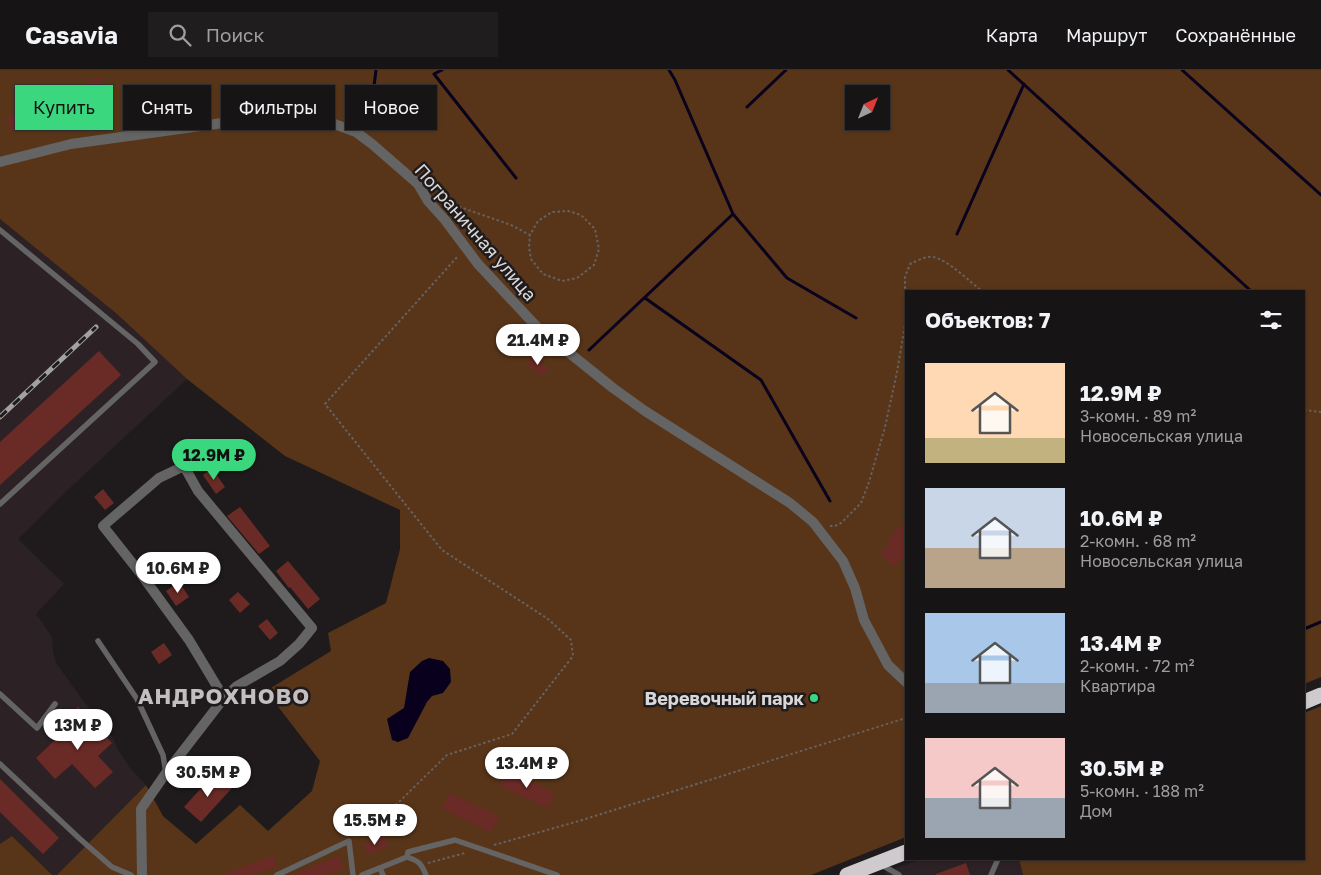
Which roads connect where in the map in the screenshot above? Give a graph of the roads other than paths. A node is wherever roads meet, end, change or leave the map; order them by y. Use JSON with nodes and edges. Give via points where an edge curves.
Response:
{"nodes":[{"id":1,"x":0,"y":162,"type":"edge"},
{"id":2,"x":0,"y":230,"type":"edge"},
{"id":3,"x":0,"y":504,"type":"edge"},
{"id":4,"x":98,"y":641,"type":"dead end"},
{"id":5,"x":905,"y":681,"type":"edge"},
{"id":6,"x":0,"y":694,"type":"edge"},
{"id":7,"x":1321,"y":696,"type":"edge"},
{"id":8,"x":224,"y":698,"type":"junction"},
{"id":9,"x":1305,"y":702,"type":"edge"},
{"id":10,"x":55,"y":704,"type":"dead end"},
{"id":11,"x":0,"y":764,"type":"edge"},
{"id":12,"x":166,"y":773,"type":"junction"},
{"id":13,"x":905,"y":852,"type":"edge"},
{"id":14,"x":407,"y":857,"type":"junction"},
{"id":15,"x":998,"y":860,"type":"edge"},
{"id":16,"x":878,"y":863,"type":"junction"},
{"id":17,"x":380,"y":868,"type":"junction"},
{"id":18,"x":287,"y":873,"type":"edge"},
{"id":19,"x":131,"y":875,"type":"edge"},
{"id":20,"x":142,"y":875,"type":"edge"},
{"id":21,"x":277,"y":875,"type":"edge"},
{"id":22,"x":353,"y":875,"type":"edge"},
{"id":23,"x":362,"y":875,"type":"edge"},
{"id":24,"x":383,"y":875,"type":"edge"},
{"id":25,"x":426,"y":875,"type":"edge"},
{"id":26,"x":558,"y":875,"type":"edge"},
{"id":27,"x":847,"y":875,"type":"edge"},
{"id":28,"x":899,"y":875,"type":"edge"},
{"id":29,"x":991,"y":875,"type":"edge"}],
"edges":[{"from":1,"to":5,"type":"street","name":"Пограничная улица","via":[[71,144],[266,116],[318,118],[356,132],[418,184],[465,248],[537,327],[645,411],[790,503],[813,522],[843,561],[864,620],[888,665]]},
{"from":2,"to":3,"type":"lane","via":[[138,344],[155,362]]},
{"from":4,"to":12,"type":"lane","via":[[136,700],[163,755]]},
{"from":6,"to":10,"type":"lane","via":[[37,728]]},
{"from":7,"to":9,"type":"highway"},
{"from":8,"to":8,"type":"street","via":[[237,686],[280,661],[312,628],[198,491],[184,466],[159,478],[103,526],[189,640]]},
{"from":8,"to":12,"type":"street"},
{"from":11,"to":19,"type":"lane","via":[[112,867]]},
{"from":12,"to":20,"type":"street","via":[[141,809]]},
{"from":13,"to":16,"type":"highway"},
{"from":14,"to":17,"type":"lane"},
{"from":14,"to":25,"type":"lane","via":[[416,860]]},
{"from":14,"to":26,"type":"lane","via":[[408,852],[455,840]]},
{"from":15,"to":29,"type":"lane"},
{"from":16,"to":27,"type":"highway"},
{"from":16,"to":28,"type":"lane"},
{"from":17,"to":23,"type":"lane"},
{"from":17,"to":24,"type":"lane"},
{"from":18,"to":21,"type":"lane"},
{"from":18,"to":22,"type":"lane","via":[[350,841]]}]}
